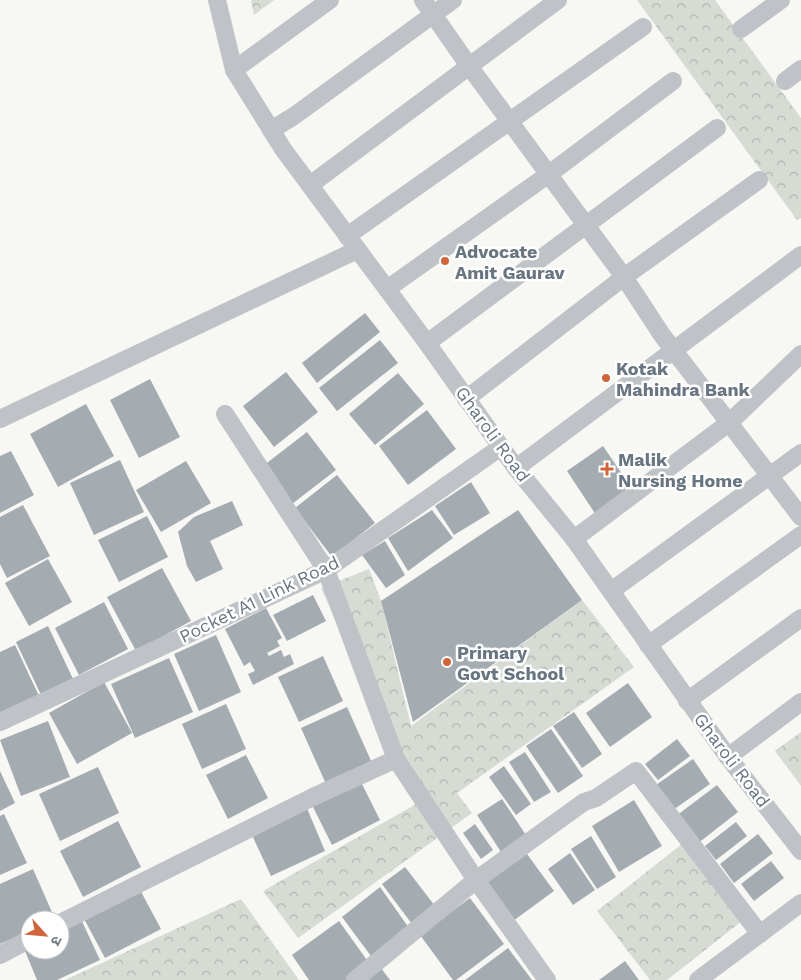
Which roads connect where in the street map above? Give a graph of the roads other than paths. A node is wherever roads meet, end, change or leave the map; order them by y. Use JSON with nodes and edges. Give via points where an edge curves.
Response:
{"nodes":[{"id":1,"x":217,"y":0,"type":"edge"},
{"id":2,"x":330,"y":0,"type":"edge"},
{"id":3,"x":453,"y":0,"type":"edge"},
{"id":4,"x":558,"y":0,"type":"edge"},
{"id":5,"x":781,"y":0,"type":"edge"},
{"id":6,"x":428,"y":7,"type":"edge"},
{"id":7,"x":643,"y":27,"type":"dead end"},
{"id":8,"x":741,"y":29,"type":"dead end"},
{"id":9,"x":469,"y":66,"type":"junction"},
{"id":10,"x":801,"y":69,"type":"edge"},
{"id":11,"x":234,"y":70,"type":"junction"},
{"id":12,"x":673,"y":81,"type":"dead end"},
{"id":13,"x":785,"y":81,"type":"dead end"},
{"id":14,"x":510,"y":120,"type":"junction"},
{"id":15,"x":717,"y":128,"type":"dead end"},
{"id":16,"x":271,"y":130,"type":"junction"},
{"id":17,"x":549,"y":174,"type":"junction"},
{"id":18,"x":759,"y":180,"type":"dead end"},
{"id":19,"x":310,"y":185,"type":"junction"},
{"id":20,"x":586,"y":226,"type":"junction"},
{"id":21,"x":352,"y":243,"type":"junction"},
{"id":22,"x":801,"y":255,"type":"edge"},
{"id":23,"x":624,"y":278,"type":"junction"},
{"id":24,"x":387,"y":289,"type":"junction"},
{"id":25,"x":427,"y":343,"type":"junction"},
{"id":26,"x":673,"y":350,"type":"junction"},
{"id":27,"x":801,"y":354,"type":"edge"},
{"id":28,"x":466,"y":399,"type":"junction"},
{"id":29,"x":225,"y":414,"type":"dead end"},
{"id":30,"x":0,"y":419,"type":"edge"},
{"id":31,"x":730,"y":422,"type":"junction"},
{"id":32,"x":501,"y":447,"type":"junction"},
{"id":33,"x":801,"y":453,"type":"edge"},
{"id":34,"x":516,"y":468,"type":"junction"},
{"id":35,"x":769,"y":475,"type":"junction"},
{"id":36,"x":801,"y":517,"type":"edge"},
{"id":37,"x":801,"y":535,"type":"edge"},
{"id":38,"x":574,"y":539,"type":"junction"},
{"id":39,"x":326,"y":570,"type":"junction"},
{"id":40,"x":611,"y":591,"type":"junction"},
{"id":41,"x":801,"y":618,"type":"edge"},
{"id":42,"x":648,"y":645,"type":"junction"},
{"id":43,"x":687,"y":701,"type":"junction"},
{"id":44,"x":801,"y":702,"type":"edge"},
{"id":45,"x":0,"y":722,"type":"edge"},
{"id":46,"x":728,"y":756,"type":"junction"},
{"id":47,"x":396,"y":759,"type":"junction"},
{"id":48,"x":801,"y":850,"type":"edge"},
{"id":49,"x":476,"y":880,"type":"junction"},
{"id":50,"x":801,"y":903,"type":"edge"},
{"id":51,"x":70,"y":918,"type":"edge"},
{"id":52,"x":760,"y":934,"type":"junction"},
{"id":53,"x":20,"y":944,"type":"edge"},
{"id":54,"x":0,"y":955,"type":"edge"},
{"id":55,"x":355,"y":980,"type":"edge"},
{"id":56,"x":547,"y":980,"type":"edge"},
{"id":57,"x":698,"y":980,"type":"edge"}],
"edges":[{"from":1,"to":11,"type":"street","name":"Gharoli Road"},
{"from":2,"to":11,"type":"street"},
{"from":3,"to":6,"type":"street"},
{"from":4,"to":9,"type":"street"},
{"from":5,"to":8,"type":"street"},
{"from":6,"to":9,"type":"street"},
{"from":6,"to":16,"type":"street","via":[[294,116]]},
{"from":7,"to":14,"type":"street"},
{"from":9,"to":14,"type":"street"},
{"from":9,"to":19,"type":"street"},
{"from":10,"to":13,"type":"street"},
{"from":11,"to":16,"type":"street","name":"Gharoli Road"},
{"from":12,"to":17,"type":"street"},
{"from":14,"to":17,"type":"street"},
{"from":14,"to":21,"type":"street"},
{"from":15,"to":20,"type":"street"},
{"from":16,"to":19,"type":"street","name":"Gharoli Road"},
{"from":17,"to":20,"type":"street"},
{"from":17,"to":24,"type":"street"},
{"from":18,"to":23,"type":"street"},
{"from":19,"to":21,"type":"street","name":"Gharoli Road"},
{"from":20,"to":23,"type":"street"},
{"from":20,"to":25,"type":"street"},
{"from":21,"to":24,"type":"street","name":"Gharoli Road"},
{"from":21,"to":30,"type":"street"},
{"from":22,"to":26,"type":"street"},
{"from":23,"to":26,"type":"street"},
{"from":23,"to":28,"type":"street"},
{"from":24,"to":25,"type":"street","name":"Gharoli Road"},
{"from":25,"to":28,"type":"street","name":"Gharoli Road"},
{"from":26,"to":31,"type":"street"},
{"from":26,"to":34,"type":"street"},
{"from":27,"to":31,"type":"street"},
{"from":28,"to":32,"type":"street","name":"Gharoli Road"},
{"from":29,"to":39,"type":"street"},
{"from":31,"to":35,"type":"street"},
{"from":31,"to":38,"type":"street"},
{"from":32,"to":34,"type":"street","name":"Gharoli Road"},
{"from":32,"to":39,"type":"street","name":"Pocket A1 Link Road"},
{"from":33,"to":35,"type":"street"},
{"from":34,"to":38,"type":"street","name":"Gharoli Road"},
{"from":35,"to":36,"type":"street"},
{"from":35,"to":40,"type":"street"},
{"from":37,"to":42,"type":"street"},
{"from":38,"to":40,"type":"street","name":"Gharoli Road"},
{"from":39,"to":45,"type":"street","name":"Pocket A1 Link Road"},
{"from":39,"to":47,"type":"street"},
{"from":40,"to":42,"type":"street","name":"Gharoli Road"},
{"from":41,"to":43,"type":"street"},
{"from":42,"to":43,"type":"street","name":"Gharoli Road"},
{"from":43,"to":46,"type":"street","name":"Gharoli Road"},
{"from":44,"to":46,"type":"street"},
{"from":46,"to":48,"type":"street","name":"Gharoli Road"},
{"from":47,"to":49,"type":"street"},
{"from":47,"to":51,"type":"street"},
{"from":49,"to":52,"type":"street","via":[[584,802],[596,798],[636,771]]},
{"from":49,"to":55,"type":"street"},
{"from":49,"to":56,"type":"street"},
{"from":50,"to":52,"type":"street"},
{"from":52,"to":57,"type":"street"},
{"from":53,"to":54,"type":"street"}]}
